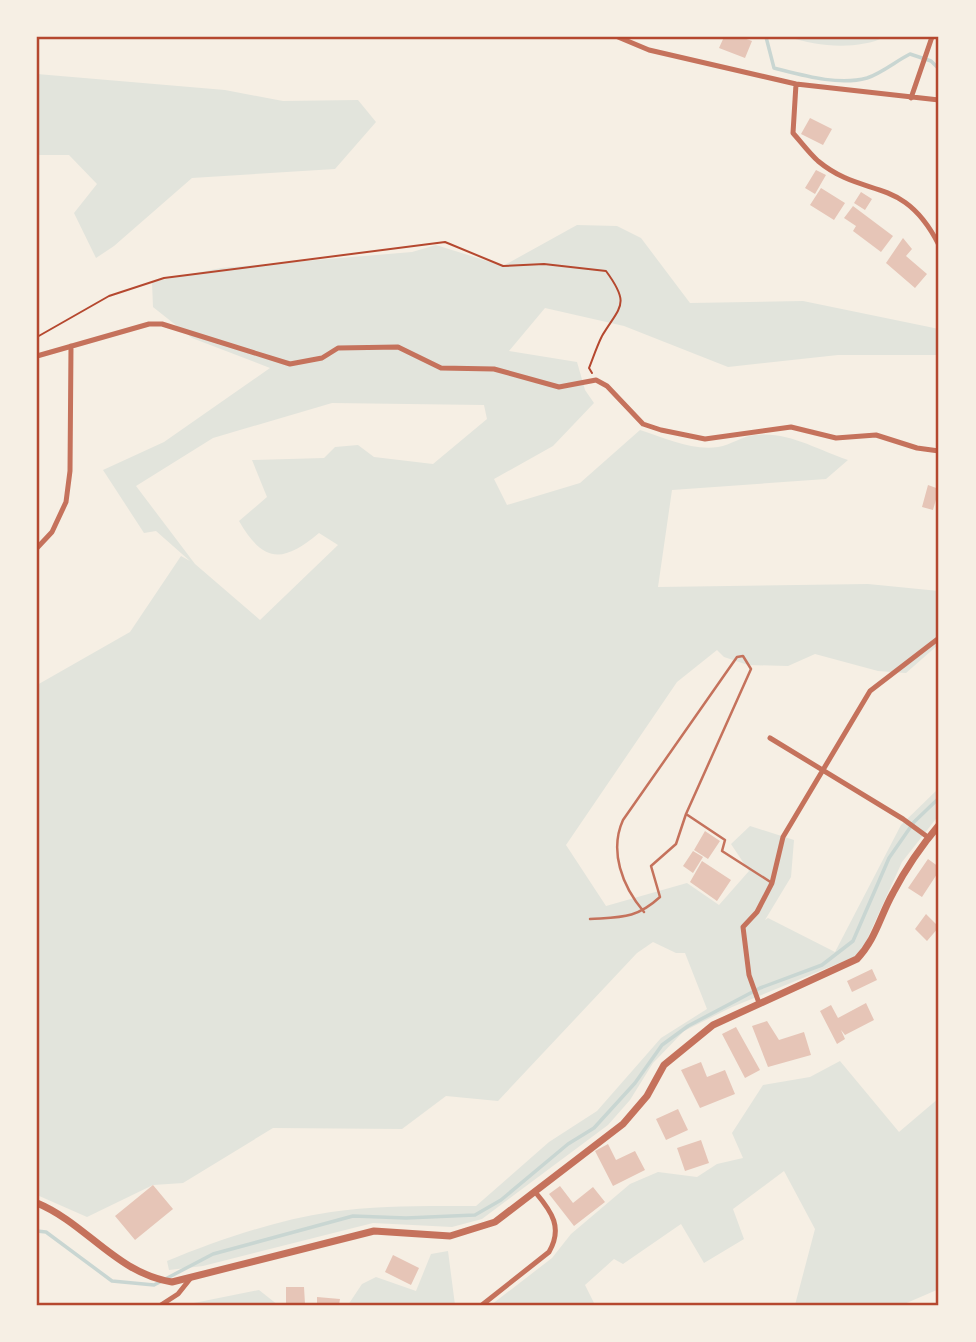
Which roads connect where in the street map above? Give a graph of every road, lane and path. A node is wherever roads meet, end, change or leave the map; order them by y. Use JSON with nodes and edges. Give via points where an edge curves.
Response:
{"nodes":[{"id":1,"x":618,"y":37,"type":"edge"},
{"id":2,"x":932,"y":37,"type":"edge"},
{"id":3,"x":796,"y":84,"type":"junction"},
{"id":4,"x":911,"y":98,"type":"junction"},
{"id":5,"x":939,"y":100,"type":"edge"},
{"id":6,"x":939,"y":245,"type":"edge"},
{"id":7,"x":37,"y":337,"type":"edge"},
{"id":8,"x":71,"y":346,"type":"junction"},
{"id":9,"x":37,"y":356,"type":"edge"},
{"id":10,"x":596,"y":380,"type":"junction"},
{"id":11,"x":939,"y":451,"type":"edge"},
{"id":12,"x":37,"y":548,"type":"edge"},
{"id":13,"x":939,"y":638,"type":"edge"},
{"id":14,"x":770,"y":738,"type":"dead end"},
{"id":15,"x":822,"y":771,"type":"junction"},
{"id":16,"x":686,"y":814,"type":"junction"},
{"id":17,"x":939,"y":824,"type":"edge"},
{"id":18,"x":929,"y":838,"type":"junction"},
{"id":19,"x":772,"y":883,"type":"junction"},
{"id":20,"x":644,"y":912,"type":"junction"},
{"id":21,"x":590,"y":919,"type":"dead end"},
{"id":22,"x":759,"y":1003,"type":"junction"},
{"id":23,"x":536,"y":1193,"type":"junction"},
{"id":24,"x":37,"y":1203,"type":"edge"},
{"id":25,"x":190,"y":1279,"type":"junction"},
{"id":26,"x":161,"y":1305,"type":"edge"},
{"id":27,"x":482,"y":1305,"type":"edge"}],
"edges":[{"from":1,"to":3,"type":"street","via":[[649,50]]},
{"from":2,"to":4,"type":"street"},
{"from":3,"to":4,"type":"street"},
{"from":3,"to":6,"type":"street","via":[[793,133],[819,162],[903,199],[929,225]]},
{"from":4,"to":5,"type":"street"},
{"from":7,"to":10,"type":"path","via":[[109,296],[164,278],[445,242],[503,266],[544,264],[606,271],[621,297],[619,313],[589,368]]},
{"from":8,"to":9,"type":"street"},
{"from":8,"to":10,"type":"street","via":[[113,332],[162,324],[290,364],[322,358],[338,348],[398,347],[441,368],[494,369],[559,387]]},
{"from":8,"to":12,"type":"street","via":[[66,502],[45,542]]},
{"from":10,"to":11,"type":"street","via":[[643,424],[661,430],[705,439],[791,427],[836,438],[876,435]]},
{"from":13,"to":15,"type":"street","via":[[870,691]]},
{"from":14,"to":15,"type":"street"},
{"from":15,"to":18,"type":"street"},
{"from":15,"to":19,"type":"street","via":[[783,837]]},
{"from":16,"to":19,"type":"lane","via":[[725,840],[722,851]]},
{"from":16,"to":20,"type":"lane","via":[[676,844],[651,866],[660,897]]},
{"from":16,"to":20,"type":"lane","via":[[751,669],[743,656],[730,666],[616,836],[615,853],[634,900]]},
{"from":17,"to":18,"type":"street"},
{"from":18,"to":22,"type":"street","via":[[892,894],[873,939],[857,959]]},
{"from":19,"to":22,"type":"street","via":[[743,927]]},
{"from":20,"to":21,"type":"lane"},
{"from":22,"to":23,"type":"street","via":[[713,1025],[674,1054],[636,1111]]},
{"from":23,"to":25,"type":"street","via":[[480,1228],[450,1236],[374,1231]]},
{"from":23,"to":27,"type":"street","via":[[552,1211],[554,1243]]},
{"from":24,"to":25,"type":"street","via":[[141,1275],[172,1282]]},
{"from":25,"to":26,"type":"street"}]}
